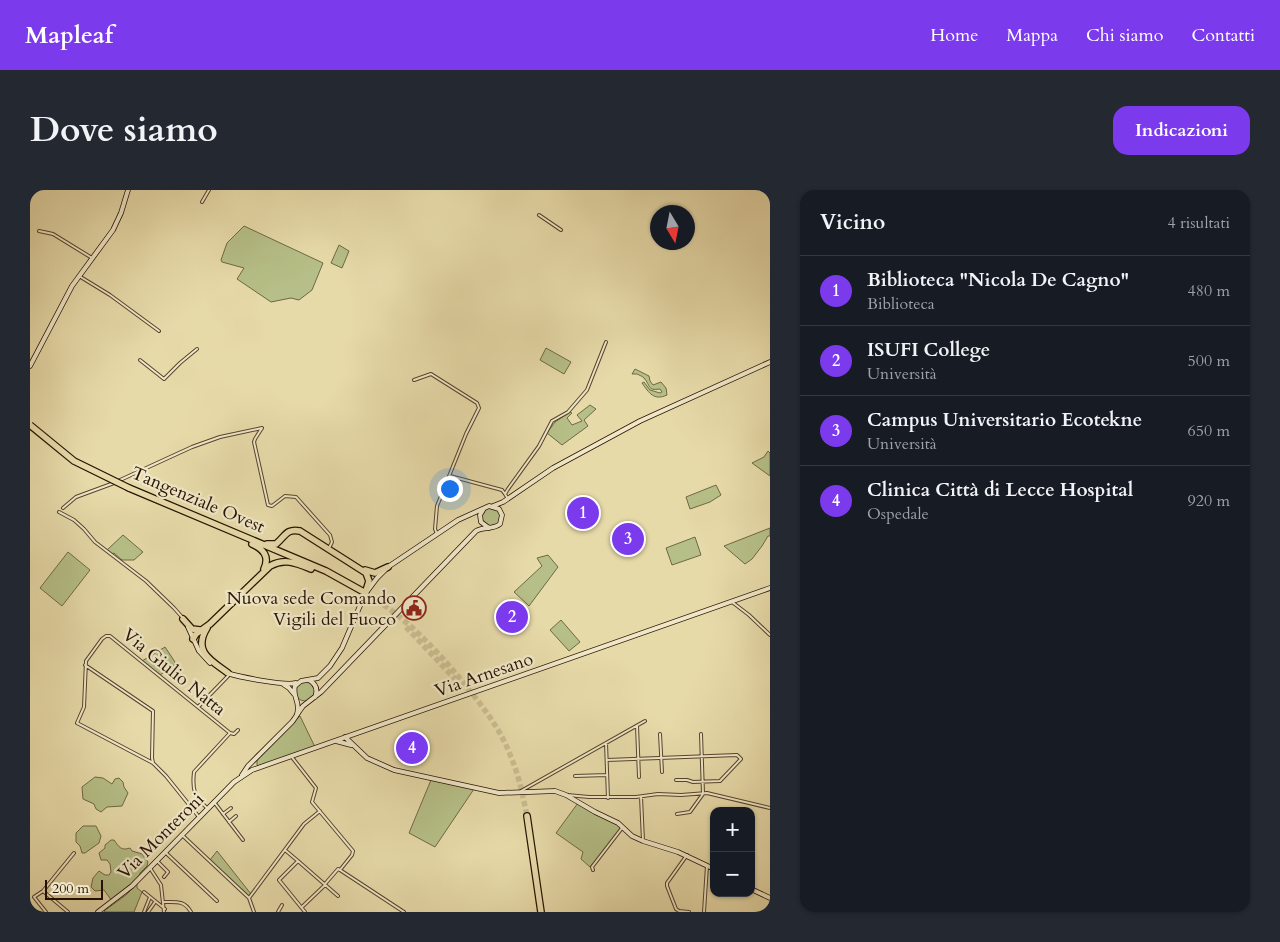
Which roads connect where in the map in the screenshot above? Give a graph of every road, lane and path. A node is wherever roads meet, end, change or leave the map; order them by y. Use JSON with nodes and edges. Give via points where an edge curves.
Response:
{"nodes":[{"id":1,"x":128,"y":190,"type":"edge"},
{"id":2,"x":209,"y":190,"type":"edge"},
{"id":3,"x":202,"y":202,"type":"dead end"},
{"id":4,"x":539,"y":215,"type":"dead end"},
{"id":5,"x":561,"y":230,"type":"dead end"},
{"id":6,"x":39,"y":231,"type":"dead end"},
{"id":7,"x":93,"y":258,"type":"junction"},
{"id":8,"x":79,"y":276,"type":"junction"},
{"id":9,"x":159,"y":331,"type":"dead end"},
{"id":10,"x":606,"y":342,"type":"dead end"},
{"id":11,"x":197,"y":349,"type":"dead end"},
{"id":12,"x":140,"y":360,"type":"dead end"},
{"id":13,"x":770,"y":362,"type":"edge"},
{"id":14,"x":30,"y":366,"type":"edge"},
{"id":15,"x":414,"y":380,"type":"dead end"},
{"id":16,"x":30,"y":427,"type":"edge"},
{"id":17,"x":449,"y":476,"type":"junction"},
{"id":18,"x":507,"y":497,"type":"junction"},
{"id":19,"x":492,"y":506,"type":"junction"},
{"id":20,"x":63,"y":508,"type":"dead end"},
{"id":21,"x":483,"y":510,"type":"junction"},
{"id":22,"x":59,"y":512,"type":"dead end"},
{"id":23,"x":502,"y":515,"type":"junction"},
{"id":24,"x":489,"y":528,"type":"junction"},
{"id":25,"x":236,"y":534,"type":"junction"},
{"id":26,"x":437,"y":534,"type":"junction"},
{"id":27,"x":283,"y":537,"type":"junction"},
{"id":28,"x":329,"y":548,"type":"junction"},
{"id":29,"x":311,"y":565,"type":"junction"},
{"id":30,"x":388,"y":567,"type":"junction"},
{"id":31,"x":361,"y":569,"type":"junction"},
{"id":32,"x":325,"y":573,"type":"junction"},
{"id":33,"x":259,"y":576,"type":"junction"},
{"id":34,"x":770,"y":588,"type":"edge"},
{"id":35,"x":363,"y":593,"type":"junction"},
{"id":36,"x":732,"y":602,"type":"junction"},
{"id":37,"x":183,"y":619,"type":"junction"},
{"id":38,"x":210,"y":624,"type":"junction"},
{"id":39,"x":202,"y":630,"type":"junction"},
{"id":40,"x":770,"y":635,"type":"edge"},
{"id":41,"x":202,"y":637,"type":"junction"},
{"id":42,"x":193,"y":639,"type":"junction"},
{"id":43,"x":85,"y":665,"type":"junction"},
{"id":44,"x":229,"y":674,"type":"junction"},
{"id":45,"x":307,"y":680,"type":"junction"},
{"id":46,"x":301,"y":681,"type":"junction"},
{"id":47,"x":278,"y":683,"type":"junction"},
{"id":48,"x":296,"y":696,"type":"junction"},
{"id":49,"x":314,"y":698,"type":"junction"},
{"id":50,"x":308,"y":702,"type":"junction"},
{"id":51,"x":198,"y":707,"type":"junction"},
{"id":52,"x":298,"y":714,"type":"junction"},
{"id":53,"x":645,"y":721,"type":"dead end"},
{"id":54,"x":637,"y":726,"type":"junction"},
{"id":55,"x":238,"y":730,"type":"dead end"},
{"id":56,"x":230,"y":734,"type":"junction"},
{"id":57,"x":355,"y":734,"type":"junction"},
{"id":58,"x":660,"y":734,"type":"dead end"},
{"id":59,"x":701,"y":734,"type":"dead end"},
{"id":60,"x":345,"y":737,"type":"junction"},
{"id":61,"x":333,"y":742,"type":"junction"},
{"id":62,"x":606,"y":743,"type":"junction"},
{"id":63,"x":353,"y":746,"type":"junction"},
{"id":64,"x":291,"y":756,"type":"junction"},
{"id":65,"x":702,"y":756,"type":"junction"},
{"id":66,"x":662,"y":758,"type":"junction"},
{"id":67,"x":638,"y":759,"type":"junction"},
{"id":68,"x":255,"y":760,"type":"junction"},
{"id":69,"x":607,"y":760,"type":"junction"},
{"id":70,"x":153,"y":763,"type":"junction"},
{"id":71,"x":250,"y":764,"type":"junction"},
{"id":72,"x":260,"y":767,"type":"junction"},
{"id":73,"x":252,"y":770,"type":"junction"},
{"id":74,"x":662,"y":772,"type":"dead end"},
{"id":75,"x":607,"y":775,"type":"junction"},
{"id":76,"x":575,"y":776,"type":"dead end"},
{"id":77,"x":241,"y":777,"type":"junction"},
{"id":78,"x":639,"y":777,"type":"dead end"},
{"id":79,"x":676,"y":780,"type":"dead end"},
{"id":80,"x":703,"y":781,"type":"junction"},
{"id":81,"x":517,"y":793,"type":"junction"},
{"id":82,"x":566,"y":794,"type":"junction"},
{"id":83,"x":703,"y":794,"type":"junction"},
{"id":84,"x":641,"y":796,"type":"junction"},
{"id":85,"x":608,"y":798,"type":"junction"},
{"id":86,"x":214,"y":802,"type":"junction"},
{"id":87,"x":231,"y":808,"type":"dead end"},
{"id":88,"x":770,"y":808,"type":"edge"},
{"id":89,"x":208,"y":809,"type":"junction"},
{"id":90,"x":320,"y":811,"type":"junction"},
{"id":91,"x":223,"y":814,"type":"junction"},
{"id":92,"x":677,"y":814,"type":"dead end"},
{"id":93,"x":236,"y":816,"type":"dead end"},
{"id":94,"x":526,"y":816,"type":"tunnel mouth"},
{"id":95,"x":200,"y":818,"type":"junction"},
{"id":96,"x":229,"y":822,"type":"junction"},
{"id":97,"x":623,"y":827,"type":"junction"},
{"id":98,"x":182,"y":836,"type":"junction"},
{"id":99,"x":243,"y":840,"type":"dead end"},
{"id":100,"x":643,"y":841,"type":"junction"},
{"id":101,"x":285,"y":850,"type":"junction"},
{"id":102,"x":165,"y":852,"type":"junction"},
{"id":103,"x":74,"y":854,"type":"dead end"},
{"id":104,"x":687,"y":856,"type":"junction"},
{"id":105,"x":157,"y":861,"type":"junction"},
{"id":106,"x":298,"y":861,"type":"junction"},
{"id":107,"x":707,"y":866,"type":"junction"},
{"id":108,"x":710,"y":867,"type":"edge"},
{"id":109,"x":150,"y":868,"type":"junction"},
{"id":110,"x":340,"y":870,"type":"junction"},
{"id":111,"x":593,"y":870,"type":"dead end"},
{"id":112,"x":164,"y":877,"type":"dead end"},
{"id":113,"x":325,"y":885,"type":"junction"},
{"id":114,"x":43,"y":891,"type":"junction"},
{"id":115,"x":755,"y":891,"type":"edge"},
{"id":116,"x":144,"y":892,"type":"dead end"},
{"id":117,"x":338,"y":896,"type":"dead end"},
{"id":118,"x":150,"y":897,"type":"junction"},
{"id":119,"x":249,"y":898,"type":"junction"},
{"id":120,"x":770,"y":898,"type":"edge"},
{"id":121,"x":217,"y":901,"type":"dead end"},
{"id":122,"x":155,"y":902,"type":"junction"},
{"id":123,"x":163,"y":902,"type":"junction"},
{"id":124,"x":282,"y":905,"type":"dead end"},
{"id":125,"x":302,"y":907,"type":"junction"},
{"id":126,"x":45,"y":911,"type":"edge"},
{"id":127,"x":164,"y":911,"type":"edge"},
{"id":128,"x":40,"y":912,"type":"edge"},
{"id":129,"x":68,"y":912,"type":"edge"},
{"id":130,"x":98,"y":912,"type":"edge"},
{"id":131,"x":144,"y":912,"type":"edge"},
{"id":132,"x":148,"y":912,"type":"edge"},
{"id":133,"x":191,"y":912,"type":"edge"},
{"id":134,"x":254,"y":912,"type":"edge"},
{"id":135,"x":278,"y":912,"type":"edge"},
{"id":136,"x":305,"y":912,"type":"edge"},
{"id":137,"x":404,"y":912,"type":"edge"},
{"id":138,"x":540,"y":912,"type":"edge"},
{"id":139,"x":689,"y":912,"type":"edge"},
{"id":140,"x":704,"y":912,"type":"edge"}],
"edges":[{"from":1,"to":7,"type":"main road","via":[[117,221]]},
{"from":2,"to":3,"type":"street"},
{"from":4,"to":5,"type":"street"},
{"from":6,"to":7,"type":"street","via":[[53,234]]},
{"from":7,"to":8,"type":"main road"},
{"from":8,"to":9,"type":"street"},
{"from":8,"to":14,"type":"main road"},
{"from":10,"to":18,"type":"street","via":[[587,390],[568,412],[552,421],[539,446],[508,489]]},
{"from":11,"to":12,"type":"street","via":[[164,378]]},
{"from":13,"to":18,"type":"main road","via":[[640,421]]},
{"from":15,"to":17,"type":"street","via":[[431,374],[478,405]]},
{"from":16,"to":25,"type":"highway","name":"Tangenziale Ovest","bridge":true,"via":[[76,466]]},
{"from":17,"to":18,"type":"street","via":[[502,490]]},
{"from":17,"to":26,"type":"street","via":[[436,509]]},
{"from":18,"to":19,"type":"main road"},
{"from":18,"to":23,"type":"main road"},
{"from":19,"to":21,"type":"main road"},
{"from":19,"to":23,"type":"main road","via":[[499,508]]},
{"from":20,"to":28,"type":"street","via":[[76,497],[192,447],[220,436],[262,428],[254,442],[268,505],[285,496],[296,497],[330,535],[332,542]]},
{"from":21,"to":24,"type":"main road","via":[[480,519]]},
{"from":21,"to":26,"type":"main road","via":[[458,520]]},
{"from":22,"to":37,"type":"street","via":[[74,520],[95,542],[146,580]]},
{"from":23,"to":24,"type":"main road","name":"Via Monteroni","via":[[498,526]]},
{"from":24,"to":49,"type":"main road","name":"Via Monteroni","via":[[476,531]]},
{"from":25,"to":27,"type":"highway","via":[[269,545],[276,544]]},
{"from":25,"to":29,"type":"highway","name":"Tangenziale Ovest"},
{"from":25,"to":32,"type":"highway","name":"Tangenziale Ovest"},
{"from":25,"to":33,"type":"highway","via":[[264,552],[266,562]]},
{"from":26,"to":30,"type":"main road"},
{"from":27,"to":28,"type":"highway","via":[[288,532],[300,531]]},
{"from":27,"to":29,"type":"highway","via":[[287,552]]},
{"from":28,"to":31,"type":"highway"},
{"from":29,"to":35,"type":"highway","name":"Tangenziale Ovest"},
{"from":30,"to":31,"type":"highway","via":[[373,573]]},
{"from":30,"to":35,"type":"main road"},
{"from":31,"to":35,"type":"highway","via":[[369,578],[369,585]]},
{"from":32,"to":33,"type":"highway","via":[[286,561],[273,564]]},
{"from":32,"to":35,"type":"highway","name":"Tangenziale Ovest"},
{"from":33,"to":38,"type":"highway"},
{"from":34,"to":36,"type":"main road","name":"Via Arnesano"},
{"from":35,"to":45,"type":"main road","via":[[337,657],[321,676]]},
{"from":36,"to":40,"type":"street"},
{"from":36,"to":57,"type":"main road","name":"Via Arnesano"},
{"from":37,"to":39,"type":"highway","via":[[192,629]]},
{"from":37,"to":42,"type":"main road"},
{"from":38,"to":39,"type":"highway"},
{"from":38,"to":41,"type":"highway"},
{"from":39,"to":42,"type":"highway"},
{"from":41,"to":42,"type":"highway"},
{"from":41,"to":44,"type":"highway","via":[[207,657]]},
{"from":42,"to":44,"type":"main road","via":[[206,659]]},
{"from":43,"to":51,"type":"street","name":"Via Giulio Natta","via":[[99,642],[110,636]]},
{"from":43,"to":70,"type":"street","via":[[153,711]]},
{"from":43,"to":70,"type":"street","via":[[84,707],[77,723]]},
{"from":44,"to":47,"type":"main road"},
{"from":44,"to":51,"type":"street"},
{"from":45,"to":46,"type":"main road"},
{"from":45,"to":49,"type":"main road","via":[[317,691]]},
{"from":46,"to":47,"type":"main road"},
{"from":46,"to":48,"type":"main road","via":[[295,686]]},
{"from":47,"to":48,"type":"main road"},
{"from":48,"to":50,"type":"main road","via":[[302,702]]},
{"from":48,"to":52,"type":"main road"},
{"from":49,"to":50,"type":"main road","name":"Via Monteroni"},
{"from":50,"to":52,"type":"main road","name":"Via Monteroni"},
{"from":51,"to":56,"type":"street","name":"Via Giulio Natta"},
{"from":52,"to":68,"type":"main road","name":"Via Monteroni"},
{"from":53,"to":54,"type":"street"},
{"from":54,"to":62,"type":"street"},
{"from":54,"to":67,"type":"street"},
{"from":55,"to":56,"type":"street"},
{"from":56,"to":89,"type":"street","via":[[194,772],[195,794]]},
{"from":57,"to":60,"type":"main road","name":"Via Arnesano"},
{"from":57,"to":63,"type":"main road","via":[[351,740]]},
{"from":58,"to":66,"type":"street"},
{"from":59,"to":65,"type":"street"},
{"from":60,"to":61,"type":"main road","name":"Via Arnesano"},
{"from":60,"to":63,"type":"main road"},
{"from":61,"to":63,"type":"main road"},
{"from":61,"to":64,"type":"main road","name":"Via Arnesano"},
{"from":62,"to":69,"type":"street"},
{"from":62,"to":81,"type":"street"},
{"from":63,"to":81,"type":"main road","via":[[367,758],[394,770],[490,791]]},
{"from":64,"to":72,"type":"main road","name":"Via Arnesano"},
{"from":64,"to":90,"type":"street","via":[[316,788],[312,800]]},
{"from":65,"to":66,"type":"street"},
{"from":65,"to":80,"type":"street"},
{"from":65,"to":80,"type":"street","via":[[737,754],[742,759],[720,781]]},
{"from":66,"to":67,"type":"street"},
{"from":66,"to":74,"type":"street"},
{"from":67,"to":69,"type":"street"},
{"from":67,"to":78,"type":"street"},
{"from":68,"to":71,"type":"main road","name":"Via Monteroni"},
{"from":68,"to":72,"type":"main road"},
{"from":68,"to":73,"type":"main road","name":"Via Monteroni"},
{"from":69,"to":75,"type":"street"},
{"from":70,"to":95,"type":"street"},
{"from":71,"to":73,"type":"main road"},
{"from":71,"to":77,"type":"main road","name":"Via Monteroni"},
{"from":72,"to":73,"type":"main road","name":"Via Monteroni"},
{"from":73,"to":77,"type":"main road","name":"Via Monteroni"},
{"from":75,"to":76,"type":"street"},
{"from":75,"to":85,"type":"street"},
{"from":77,"to":86,"type":"main road","name":"Via Monteroni"},
{"from":79,"to":80,"type":"street"},
{"from":80,"to":83,"type":"street"},
{"from":81,"to":82,"type":"main road","via":[[554,791]]},
{"from":82,"to":85,"type":"street"},
{"from":82,"to":97,"type":"main road"},
{"from":83,"to":84,"type":"street"},
{"from":83,"to":88,"type":"street"},
{"from":83,"to":92,"type":"street","via":[[690,812]]},
{"from":84,"to":85,"type":"street"},
{"from":84,"to":100,"type":"street"},
{"from":86,"to":89,"type":"main road","name":"Via Monteroni"},
{"from":86,"to":91,"type":"street"},
{"from":87,"to":91,"type":"street"},
{"from":89,"to":95,"type":"main road","name":"Via Monteroni"},
{"from":90,"to":101,"type":"street","via":[[304,824]]},
{"from":90,"to":110,"type":"street","via":[[353,851]]},
{"from":91,"to":96,"type":"street"},
{"from":93,"to":96,"type":"street"},
{"from":94,"to":138,"type":"highway"},
{"from":95,"to":98,"type":"main road","name":"Via Monteroni"},
{"from":96,"to":99,"type":"street"},
{"from":97,"to":100,"type":"main road"},
{"from":97,"to":111,"type":"street","via":[[592,867]]},
{"from":98,"to":102,"type":"main road","name":"Via Monteroni"},
{"from":98,"to":119,"type":"street"},
{"from":100,"to":104,"type":"main road"},
{"from":101,"to":106,"type":"street"},
{"from":101,"to":119,"type":"street"},
{"from":102,"to":105,"type":"main road","name":"Via Monteroni"},
{"from":102,"to":121,"type":"street"},
{"from":103,"to":114,"type":"street"},
{"from":104,"to":107,"type":"main road"},
{"from":104,"to":139,"type":"street","via":[[666,886],[676,909]]},
{"from":105,"to":109,"type":"main road","name":"Via Monteroni"},
{"from":105,"to":112,"type":"street","via":[[168,872]]},
{"from":106,"to":113,"type":"street"},
{"from":106,"to":125,"type":"street","via":[[279,880]]},
{"from":107,"to":108,"type":"main road"},
{"from":107,"to":140,"type":"street"},
{"from":109,"to":123,"type":"street","via":[[161,885]]},
{"from":109,"to":130,"type":"main road","name":"Via Monteroni"},
{"from":110,"to":113,"type":"street","via":[[338,868]]},
{"from":110,"to":137,"type":"street"},
{"from":113,"to":117,"type":"street"},
{"from":113,"to":125,"type":"street"},
{"from":114,"to":126,"type":"street","via":[[34,897]]},
{"from":114,"to":129,"type":"street"},
{"from":115,"to":120,"type":"main road"},
{"from":116,"to":118,"type":"street"},
{"from":118,"to":122,"type":"street"},
{"from":118,"to":131,"type":"street"},
{"from":119,"to":134,"type":"street"},
{"from":122,"to":127,"type":"street"},
{"from":122,"to":132,"type":"street"},
{"from":123,"to":127,"type":"street"},
{"from":123,"to":133,"type":"street","via":[[182,902]]},
{"from":124,"to":135,"type":"street"},
{"from":125,"to":136,"type":"street"},
{"from":126,"to":128,"type":"street"}]}
